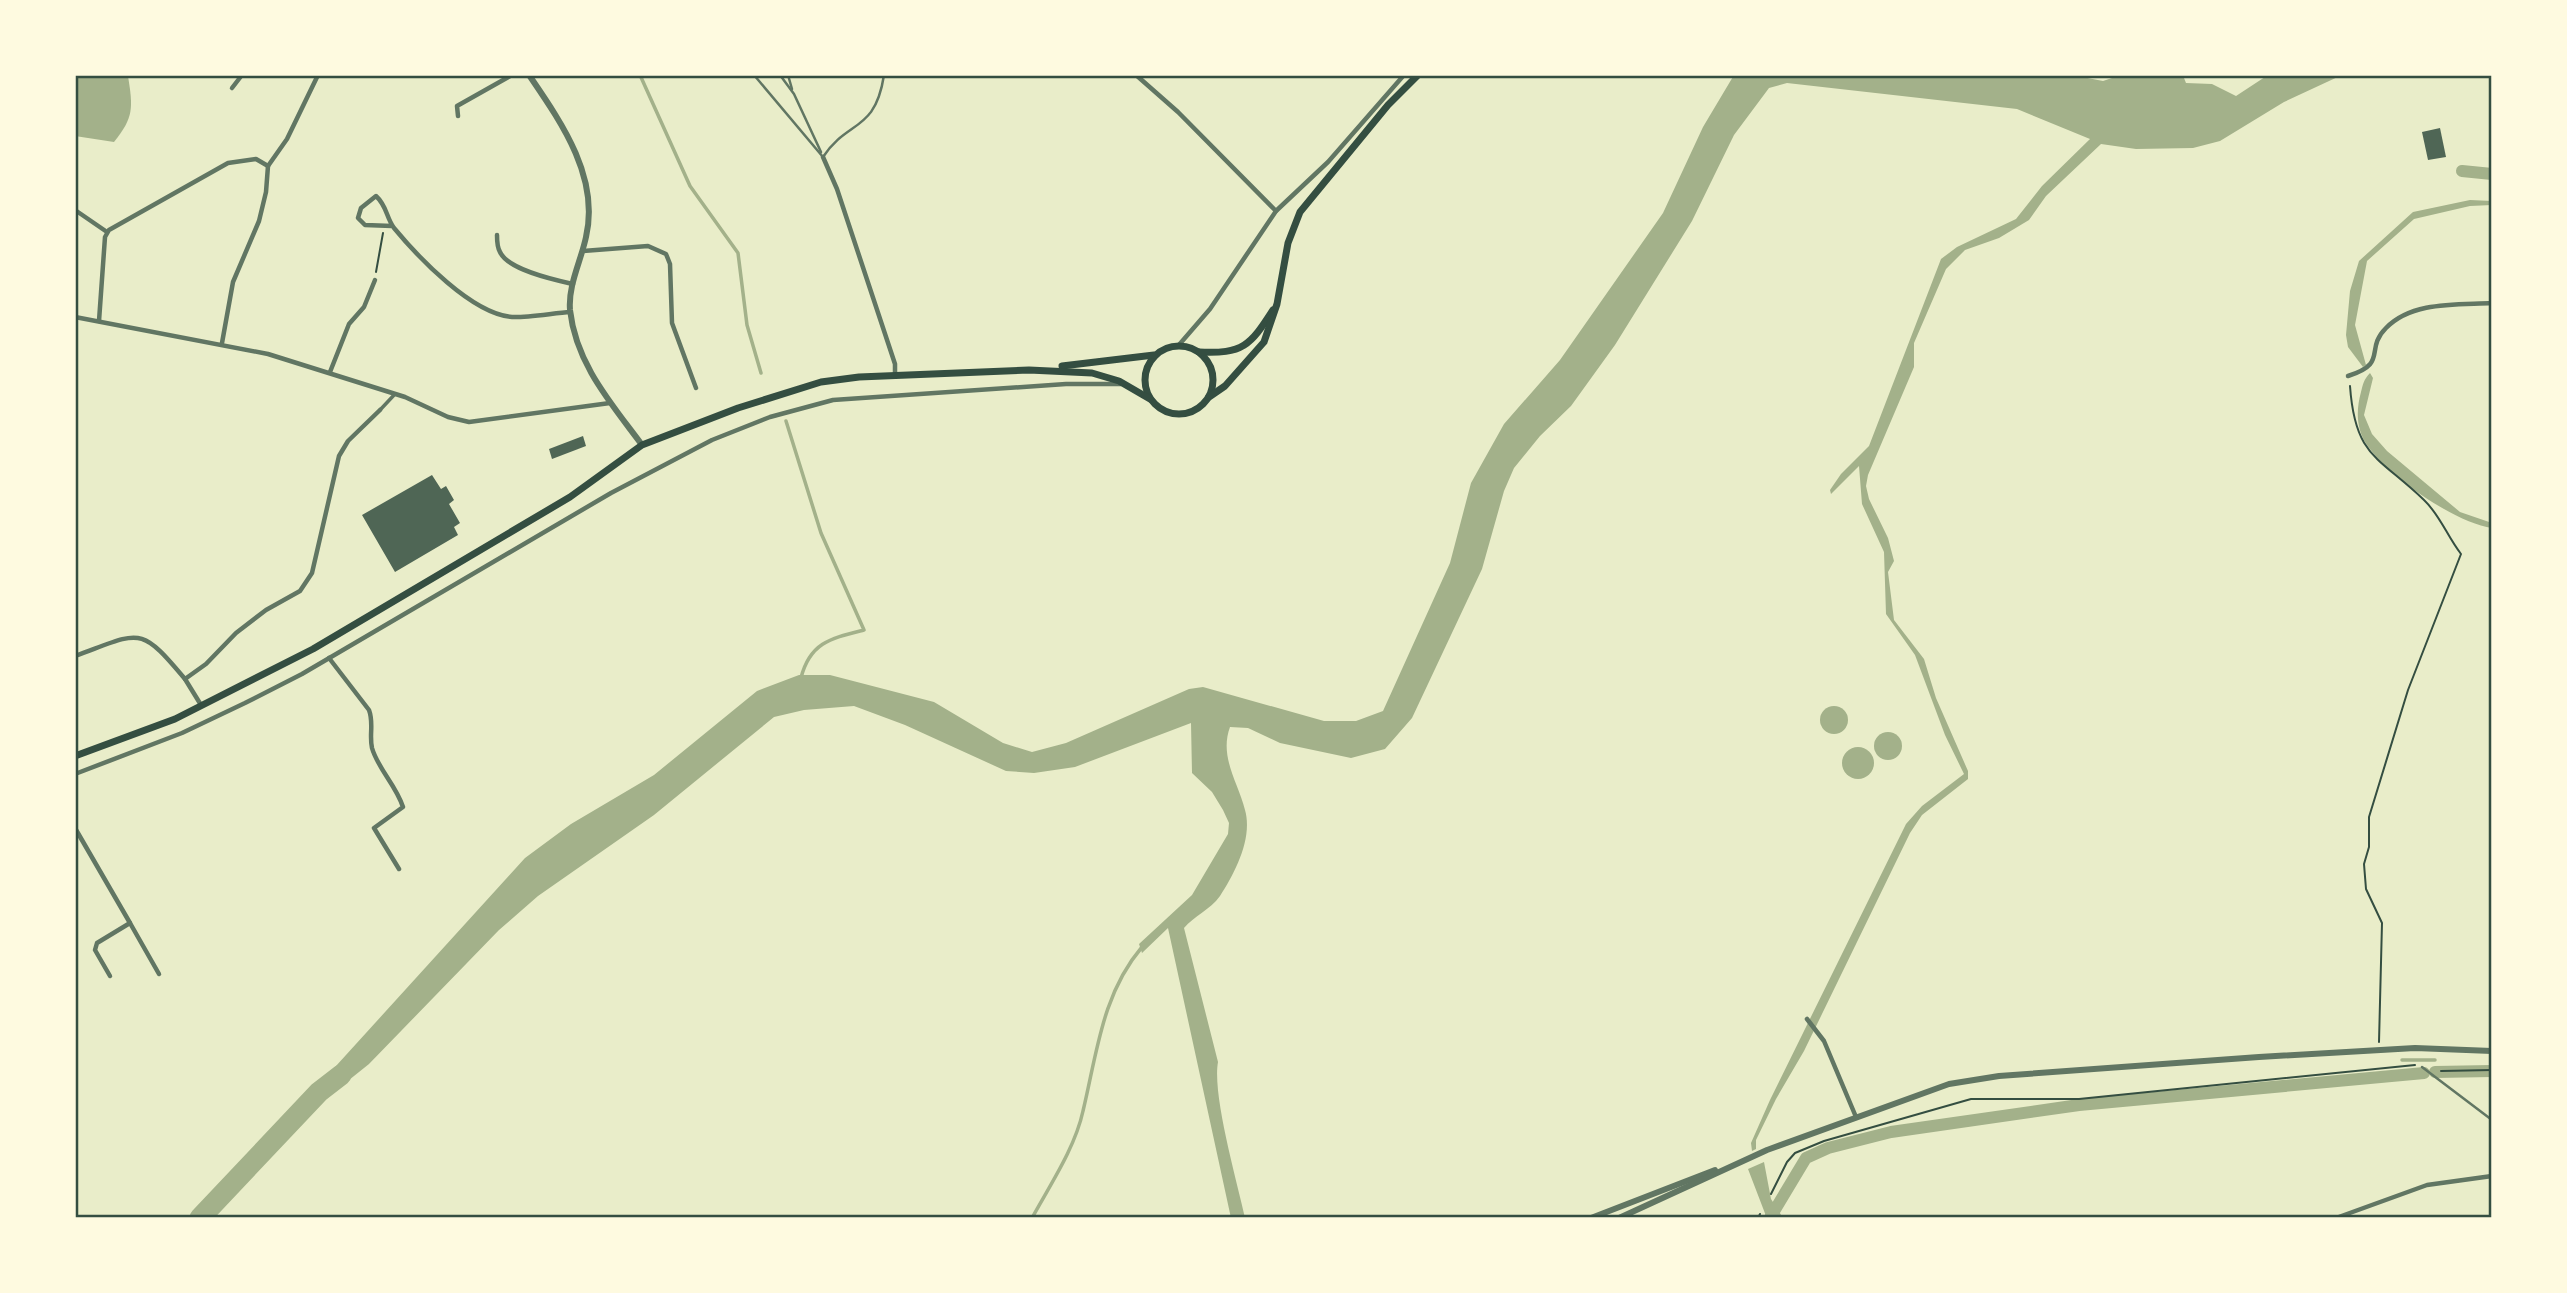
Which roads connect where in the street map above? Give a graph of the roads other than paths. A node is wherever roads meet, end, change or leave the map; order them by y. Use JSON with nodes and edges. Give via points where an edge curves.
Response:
{"nodes":[{"id":1,"x":242,"y":75,"type":"edge"},
{"id":2,"x":318,"y":75,"type":"edge"},
{"id":3,"x":512,"y":75,"type":"edge"},
{"id":4,"x":529,"y":75,"type":"edge"},
{"id":5,"x":754,"y":75,"type":"edge"},
{"id":6,"x":780,"y":75,"type":"edge"},
{"id":7,"x":788,"y":75,"type":"edge"},
{"id":8,"x":884,"y":75,"type":"edge"},
{"id":9,"x":1136,"y":75,"type":"edge"},
{"id":10,"x":1404,"y":75,"type":"edge"},
{"id":11,"x":1418,"y":75,"type":"edge"},
{"id":12,"x":232,"y":88,"type":"dead end"},
{"id":13,"x":794,"y":94,"type":"junction"},
{"id":14,"x":458,"y":116,"type":"dead end"},
{"id":15,"x":823,"y":158,"type":"junction"},
{"id":16,"x":268,"y":166,"type":"junction"},
{"id":17,"x":75,"y":210,"type":"edge"},
{"id":18,"x":1276,"y":211,"type":"junction"},
{"id":19,"x":392,"y":226,"type":"junction"},
{"id":20,"x":107,"y":232,"type":"junction"},
{"id":21,"x":497,"y":235,"type":"dead end"},
{"id":22,"x":583,"y":251,"type":"junction"},
{"id":23,"x":375,"y":280,"type":"road end"},
{"id":24,"x":573,"y":284,"type":"junction"},
{"id":25,"x":2492,"y":303,"type":"edge"},
{"id":26,"x":1277,"y":304,"type":"junction"},
{"id":27,"x":570,"y":312,"type":"junction"},
{"id":28,"x":75,"y":317,"type":"edge"},
{"id":29,"x":99,"y":321,"type":"junction"},
{"id":30,"x":222,"y":343,"type":"junction"},
{"id":31,"x":1178,"y":346,"type":"junction"},
{"id":32,"x":1199,"y":352,"type":"junction"},
{"id":33,"x":1155,"y":355,"type":"junction"},
{"id":34,"x":1029,"y":370,"type":"junction"},
{"id":35,"x":330,"y":372,"type":"junction"},
{"id":36,"x":895,"y":376,"type":"junction"},
{"id":37,"x":2348,"y":376,"type":"road end"},
{"id":38,"x":1126,"y":384,"type":"junction"},
{"id":39,"x":696,"y":388,"type":"dead end"},
{"id":40,"x":396,"y":394,"type":"junction"},
{"id":41,"x":1209,"y":397,"type":"junction"},
{"id":42,"x":1150,"y":399,"type":"junction"},
{"id":43,"x":611,"y":403,"type":"junction"},
{"id":44,"x":380,"y":410,"type":"joint"},
{"id":45,"x":642,"y":445,"type":"junction"},
{"id":46,"x":75,"y":656,"type":"edge"},
{"id":47,"x":329,"y":658,"type":"junction"},
{"id":48,"x":185,"y":679,"type":"junction"},
{"id":49,"x":201,"y":705,"type":"junction"},
{"id":50,"x":75,"y":756,"type":"edge"},
{"id":51,"x":75,"y":774,"type":"edge"},
{"id":52,"x":75,"y":828,"type":"edge"},
{"id":53,"x":399,"y":869,"type":"dead end"},
{"id":54,"x":130,"y":923,"type":"junction"},
{"id":55,"x":159,"y":974,"type":"dead end"},
{"id":56,"x":110,"y":976,"type":"dead end"},
{"id":57,"x":1807,"y":1019,"type":"dead end"},
{"id":58,"x":2492,"y":1051,"type":"edge"},
{"id":59,"x":2422,"y":1067,"type":"road end"},
{"id":60,"x":1856,"y":1117,"type":"junction"},
{"id":61,"x":2492,"y":1120,"type":"edge"},
{"id":62,"x":1724,"y":1168,"type":"junction"},
{"id":63,"x":2492,"y":1175,"type":"edge"},
{"id":64,"x":1591,"y":1218,"type":"edge"},
{"id":65,"x":1619,"y":1218,"type":"edge"},
{"id":66,"x":2336,"y":1218,"type":"edge"}],
"edges":[{"from":1,"to":12,"type":"street"},
{"from":2,"to":16,"type":"street","via":[[287,139]]},
{"from":3,"to":14,"type":"street","via":[[457,106]]},
{"from":4,"to":22,"type":"street","via":[[581,166],[589,208]]},
{"from":5,"to":15,"type":"lane"},
{"from":6,"to":13,"type":"lane"},
{"from":7,"to":13,"type":"lane"},
{"from":8,"to":15,"type":"lane","via":[[869,117],[831,145]]},
{"from":9,"to":18,"type":"street"},
{"from":10,"to":18,"type":"street","via":[[1328,162]]},
{"from":11,"to":26,"type":"main road","via":[[1300,212],[1288,243]]},
{"from":13,"to":15,"type":"lane"},
{"from":15,"to":36,"type":"street","via":[[895,364]]},
{"from":16,"to":20,"type":"street","via":[[256,159],[228,163]]},
{"from":16,"to":30,"type":"street","via":[[261,211],[233,282]]},
{"from":17,"to":20,"type":"street"},
{"from":18,"to":31,"type":"street","via":[[1210,309]]},
{"from":19,"to":19,"type":"street","via":[[384,203],[376,196],[361,208],[358,218],[365,225]]},
{"from":19,"to":27,"type":"street","via":[[483,309],[512,317]]},
{"from":20,"to":29,"type":"street"},
{"from":21,"to":24,"type":"street","via":[[498,250],[505,259],[541,277]]},
{"from":22,"to":24,"type":"street"},
{"from":22,"to":39,"type":"street","via":[[648,246],[666,254],[672,323]]},
{"from":23,"to":35,"type":"street","via":[[364,307],[349,324]]},
{"from":24,"to":27,"type":"street"},
{"from":25,"to":37,"type":"street","via":[[2408,313],[2379,337],[2373,364]]},
{"from":26,"to":32,"type":"main road","via":[[1254,339],[1239,349]]},
{"from":26,"to":41,"type":"main road","via":[[1264,342],[1226,386]]},
{"from":27,"to":43,"type":"street","via":[[582,358]]},
{"from":28,"to":29,"type":"street"},
{"from":29,"to":30,"type":"street"},
{"from":30,"to":35,"type":"street"},
{"from":31,"to":32,"type":"main road"},
{"from":31,"to":33,"type":"main road"},
{"from":32,"to":41,"type":"main road","via":[[1211,368]]},
{"from":33,"to":34,"type":"main road"},
{"from":33,"to":42,"type":"main road","via":[[1145,372]]},
{"from":34,"to":36,"type":"main road"},
{"from":34,"to":38,"type":"main road","via":[[1083,371]]},
{"from":35,"to":40,"type":"street"},
{"from":36,"to":45,"type":"main road","via":[[821,382]]},
{"from":38,"to":42,"type":"main road"},
{"from":38,"to":47,"type":"street","via":[[833,400],[770,417],[712,440],[611,493]]},
{"from":40,"to":43,"type":"street","via":[[469,422]]},
{"from":40,"to":44,"type":"street"},
{"from":41,"to":42,"type":"main road","via":[[1195,410],[1176,415]]},
{"from":43,"to":45,"type":"street"},
{"from":44,"to":48,"type":"street","via":[[339,456],[320,546],[312,573],[300,591],[256,618]]},
{"from":45,"to":49,"type":"main road","via":[[553,508],[313,649]]},
{"from":46,"to":48,"type":"street","via":[[121,639],[142,637],[159,648]]},
{"from":47,"to":51,"type":"street","via":[[214,719]]},
{"from":47,"to":53,"type":"street","via":[[369,710],[373,750],[400,797],[403,807],[374,828]]},
{"from":48,"to":49,"type":"street"},
{"from":49,"to":50,"type":"main road"},
{"from":52,"to":54,"type":"street"},
{"from":54,"to":55,"type":"street"},
{"from":54,"to":56,"type":"street","via":[[97,943],[95,950]]},
{"from":57,"to":60,"type":"street","via":[[1816,1028]]},
{"from":58,"to":60,"type":"street","via":[[2415,1048],[1999,1076],[1932,1088]]},
{"from":59,"to":61,"type":"lane"},
{"from":60,"to":62,"type":"street"},
{"from":62,"to":64,"type":"street"},
{"from":62,"to":65,"type":"street"},
{"from":63,"to":66,"type":"street","via":[[2427,1185]]}]}
